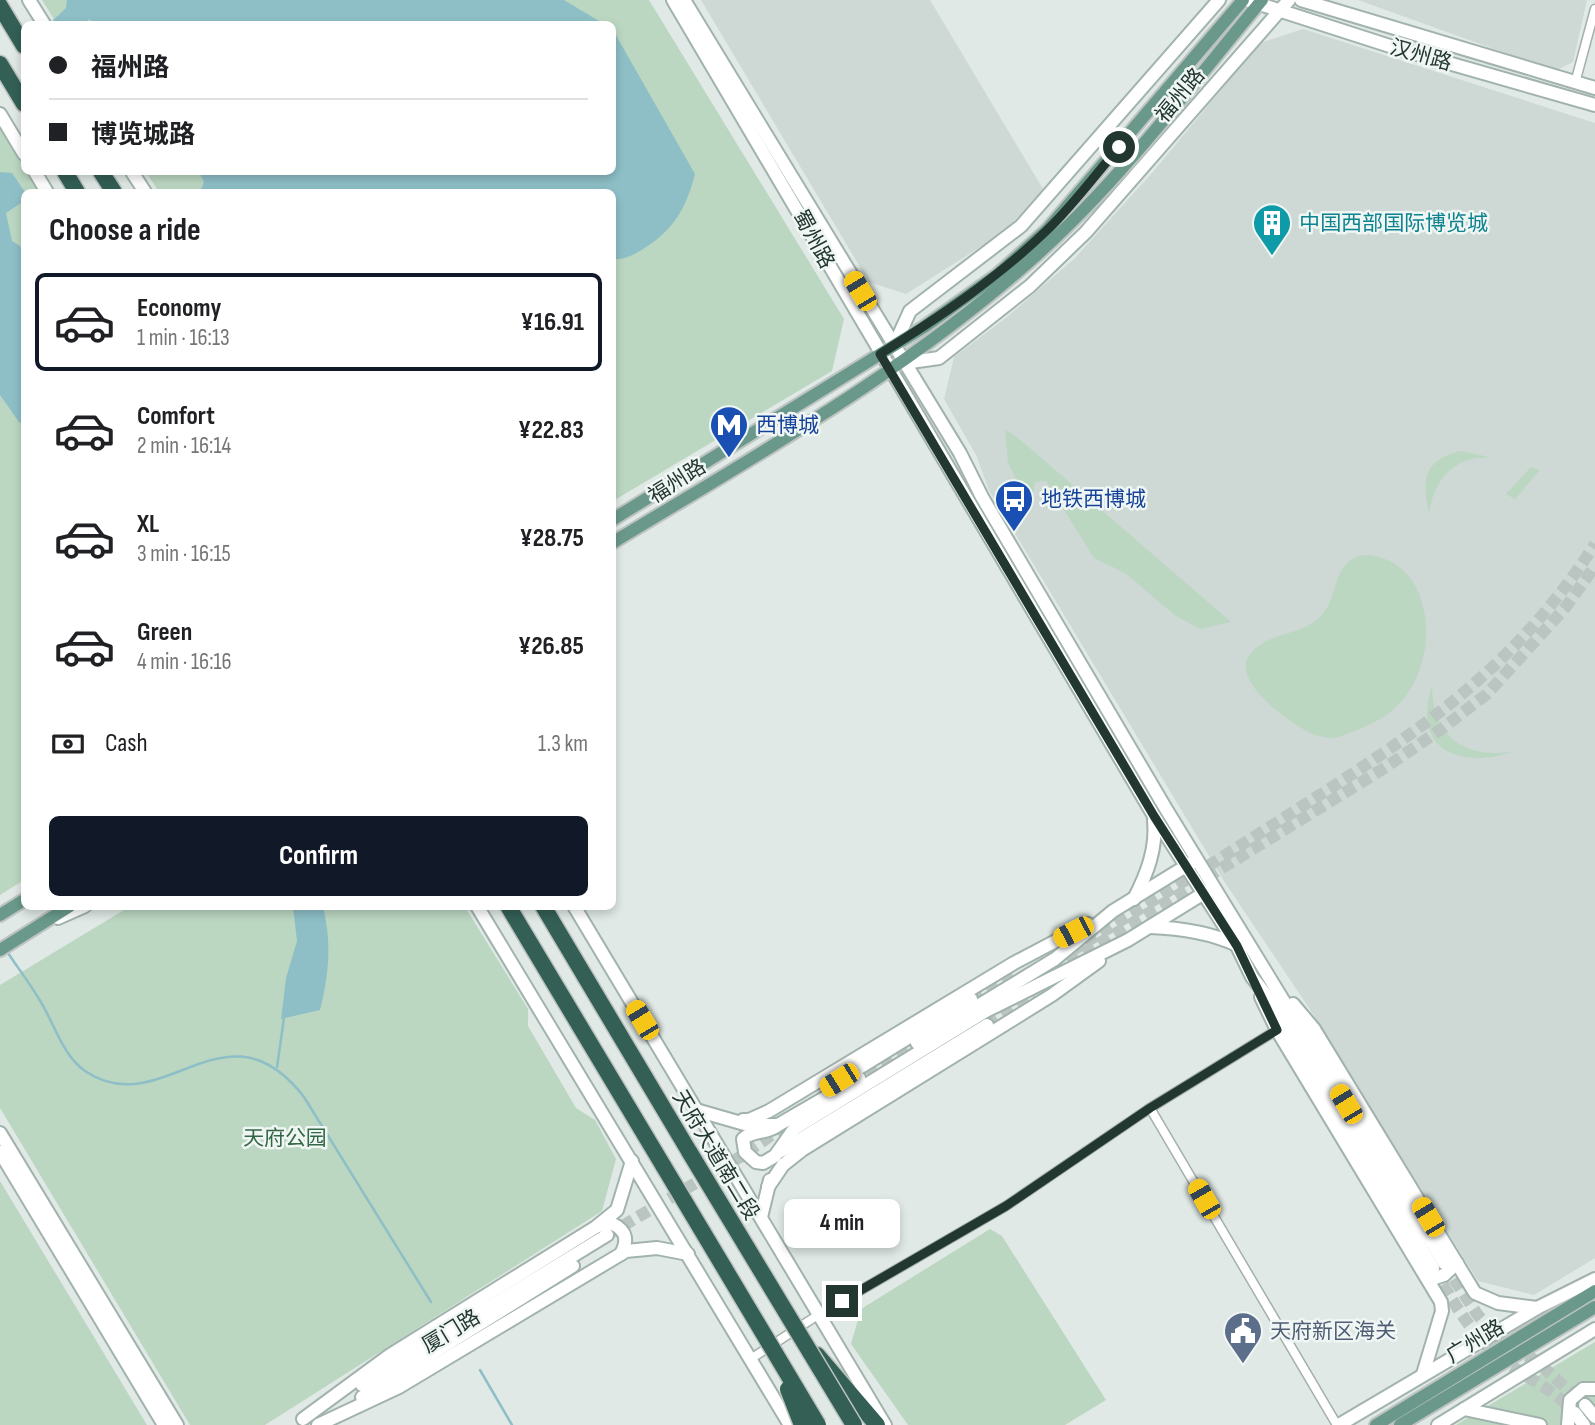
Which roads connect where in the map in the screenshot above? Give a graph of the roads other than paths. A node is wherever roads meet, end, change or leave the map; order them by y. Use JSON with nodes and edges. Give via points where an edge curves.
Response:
{"nodes":[{"id":1,"x":29,"y":0,"type":"edge"},
{"id":2,"x":673,"y":0,"type":"edge"},
{"id":3,"x":684,"y":0,"type":"edge"},
{"id":4,"x":1219,"y":0,"type":"edge"},
{"id":5,"x":1289,"y":0,"type":"edge"},
{"id":6,"x":1301,"y":0,"type":"edge"},
{"id":7,"x":1253,"y":1,"type":"edge"},
{"id":8,"x":0,"y":6,"type":"edge"},
{"id":9,"x":1595,"y":9,"type":"edge"},
{"id":10,"x":1279,"y":12,"type":"junction"},
{"id":11,"x":42,"y":21,"type":"edge"},
{"id":12,"x":21,"y":41,"type":"edge"},
{"id":13,"x":0,"y":64,"type":"edge"},
{"id":14,"x":1575,"y":83,"type":"junction"},
{"id":15,"x":1595,"y":88,"type":"edge"},
{"id":16,"x":21,"y":99,"type":"edge"},
{"id":17,"x":1595,"y":105,"type":"edge"},
{"id":18,"x":0,"y":114,"type":"edge"},
{"id":19,"x":21,"y":150,"type":"edge"},
{"id":20,"x":894,"y":346,"type":"junction"},
{"id":21,"x":880,"y":354,"type":"junction"},
{"id":22,"x":904,"y":363,"type":"junction"},
{"id":23,"x":890,"y":371,"type":"junction"},
{"id":24,"x":616,"y":515,"type":"edge"},
{"id":25,"x":616,"y":543,"type":"edge"},
{"id":26,"x":1154,"y":816,"type":"junction"},
{"id":27,"x":1192,"y":863,"type":"junction"},
{"id":28,"x":1210,"y":890,"type":"junction"},
{"id":29,"x":1133,"y":900,"type":"junction"},
{"id":30,"x":21,"y":902,"type":"edge"},
{"id":31,"x":65,"y":910,"type":"edge"},
{"id":32,"x":76,"y":910,"type":"edge"},
{"id":33,"x":479,"y":910,"type":"edge"},
{"id":34,"x":510,"y":910,"type":"edge"},
{"id":35,"x":544,"y":910,"type":"edge"},
{"id":36,"x":576,"y":910,"type":"edge"},
{"id":37,"x":1113,"y":911,"type":"junction"},
{"id":38,"x":5,"y":912,"type":"edge"},
{"id":39,"x":42,"y":925,"type":"junction"},
{"id":40,"x":1149,"y":927,"type":"junction"},
{"id":41,"x":1128,"y":940,"type":"junction"},
{"id":42,"x":1237,"y":946,"type":"junction"},
{"id":43,"x":0,"y":950,"type":"edge"},
{"id":44,"x":1252,"y":977,"type":"junction"},
{"id":45,"x":971,"y":999,"type":"tunnel mouth"},
{"id":46,"x":987,"y":1025,"type":"tunnel mouth"},
{"id":47,"x":1277,"y":1030,"type":"junction"},
{"id":48,"x":1150,"y":1108,"type":"junction"},
{"id":49,"x":696,"y":1110,"type":"junction"},
{"id":50,"x":726,"y":1118,"type":"junction"},
{"id":51,"x":748,"y":1125,"type":"junction"},
{"id":52,"x":778,"y":1125,"type":"junction"},
{"id":53,"x":0,"y":1133,"type":"edge"},
{"id":54,"x":0,"y":1152,"type":"edge"},
{"id":55,"x":775,"y":1156,"type":"junction"},
{"id":56,"x":632,"y":1161,"type":"junction"},
{"id":57,"x":768,"y":1187,"type":"junction"},
{"id":58,"x":761,"y":1217,"type":"junction"},
{"id":59,"x":596,"y":1227,"type":"junction"},
{"id":60,"x":621,"y":1254,"type":"junction"},
{"id":61,"x":688,"y":1254,"type":"junction"},
{"id":62,"x":1441,"y":1269,"type":"junction"},
{"id":63,"x":1595,"y":1279,"type":"edge"},
{"id":64,"x":1595,"y":1291,"type":"edge"},
{"id":65,"x":1595,"y":1307,"type":"edge"},
{"id":66,"x":1537,"y":1308,"type":"junction"},
{"id":67,"x":818,"y":1315,"type":"junction"},
{"id":68,"x":1595,"y":1329,"type":"edge"},
{"id":69,"x":798,"y":1332,"type":"junction"},
{"id":70,"x":767,"y":1338,"type":"junction"},
{"id":71,"x":752,"y":1358,"type":"junction"},
{"id":72,"x":1423,"y":1374,"type":"junction"},
{"id":73,"x":1595,"y":1389,"type":"edge"},
{"id":74,"x":1464,"y":1409,"type":"junction"},
{"id":75,"x":1576,"y":1414,"type":"edge"},
{"id":76,"x":1595,"y":1417,"type":"edge"},
{"id":77,"x":298,"y":1422,"type":"edge"},
{"id":78,"x":164,"y":1425,"type":"edge"},
{"id":79,"x":177,"y":1425,"type":"edge"},
{"id":80,"x":317,"y":1425,"type":"edge"},
{"id":81,"x":790,"y":1425,"type":"edge"},
{"id":82,"x":802,"y":1425,"type":"edge"},
{"id":83,"x":818,"y":1425,"type":"edge"},
{"id":84,"x":854,"y":1425,"type":"edge"},
{"id":85,"x":877,"y":1425,"type":"edge"},
{"id":86,"x":885,"y":1425,"type":"edge"},
{"id":87,"x":1338,"y":1425,"type":"edge"},
{"id":88,"x":1376,"y":1425,"type":"edge"},
{"id":89,"x":1400,"y":1425,"type":"edge"},
{"id":90,"x":1438,"y":1425,"type":"edge"},
{"id":91,"x":1539,"y":1425,"type":"edge"},
{"id":92,"x":1584,"y":1425,"type":"edge"}],
"edges":[{"from":1,"to":11,"type":"main road"},
{"from":2,"to":21,"type":"main road","name":"蜀州路"},
{"from":3,"to":20,"type":"main road","name":"蜀州路"},
{"from":4,"to":20,"type":"main road","name":"福州路","via":[[1021,226],[910,311]]},
{"from":5,"to":10,"type":"main road","name":"福州路"},
{"from":6,"to":14,"type":"main road","name":"汉州路"},
{"from":7,"to":10,"type":"main road","name":"汉州路"},
{"from":7,"to":20,"type":"main road","name":"福州路","via":[[1047,230],[997,275]]},
{"from":7,"to":22,"type":"main road","name":"福州路","via":[[1068,226],[990,296]]},
{"from":8,"to":12,"type":"highway"},
{"from":9,"to":14,"type":"street"},
{"from":10,"to":17,"type":"main road","name":"汉州路"},
{"from":10,"to":22,"type":"main road","name":"福州路","via":[[1086,232],[1038,278],[939,358]]},
{"from":13,"to":16,"type":"highway"},
{"from":14,"to":15,"type":"main road","name":"汉州路"},
{"from":18,"to":19,"type":"main road"},
{"from":20,"to":21,"type":"main road","name":"福州路"},
{"from":20,"to":22,"type":"main road","name":"蜀州路"},
{"from":21,"to":23,"type":"main road","name":"蜀州路"},
{"from":21,"to":24,"type":"main road","name":"福州路"},
{"from":22,"to":23,"type":"main road","name":"福州路"},
{"from":22,"to":27,"type":"main road","name":"蜀州路"},
{"from":23,"to":25,"type":"main road","name":"福州路"},
{"from":23,"to":26,"type":"main road","name":"蜀州路"},
{"from":26,"to":27,"type":"main road","name":"蜀州路"},
{"from":26,"to":29,"type":"main road","via":[[1156,837],[1146,875]]},
{"from":27,"to":28,"type":"main road","name":"蜀州路"},
{"from":27,"to":29,"type":"main road"},
{"from":28,"to":40,"type":"main road"},
{"from":28,"to":42,"type":"main road","name":"蜀州路"},
{"from":28,"to":62,"type":"main road","name":"蜀州路","via":[[1263,967],[1314,1029]]},
{"from":29,"to":37,"type":"main road"},
{"from":30,"to":38,"type":"main road"},
{"from":31,"to":39,"type":"main road"},
{"from":32,"to":39,"type":"main road"},
{"from":33,"to":56,"type":"main road"},
{"from":34,"to":70,"type":"highway","bridge":true},
{"from":35,"to":69,"type":"highway","name":"天府大道南二段","bridge":true},
{"from":36,"to":49,"type":"main road"},
{"from":37,"to":50,"type":"main road","via":[[1014,963],[769,1111],[749,1120]]},
{"from":37,"to":52,"type":"main road","via":[[1055,959]]},
{"from":39,"to":43,"type":"main road"},
{"from":40,"to":41,"type":"main road"},
{"from":40,"to":42,"type":"main road","via":[[1180,928]]},
{"from":41,"to":55,"type":"main road","via":[[986,1011],[888,1070],[794,1129]]},
{"from":41,"to":57,"type":"main road","via":[[1052,995],[802,1150],[783,1165]]},
{"from":42,"to":44,"type":"main road","name":"蜀州路"},
{"from":44,"to":47,"type":"main road"},
{"from":44,"to":62,"type":"main road","name":"蜀州路","via":[[1278,1010]]},
{"from":45,"to":51,"type":"main road","via":[[795,1107]]},
{"from":46,"to":55,"type":"main road"},
{"from":47,"to":48,"type":"street"},
{"from":47,"to":62,"type":"main road"},
{"from":48,"to":67,"type":"street","via":[[1006,1206]]},
{"from":48,"to":87,"type":"street"},
{"from":49,"to":50,"type":"main road"},
{"from":49,"to":58,"type":"main road"},
{"from":50,"to":51,"type":"main road"},
{"from":51,"to":52,"type":"main road"},
{"from":52,"to":55,"type":"main road","via":[[743,1139],[745,1152],[756,1162]]},
{"from":53,"to":79,"type":"main road"},
{"from":54,"to":78,"type":"main road"},
{"from":55,"to":57,"type":"main road"},
{"from":56,"to":59,"type":"main road","via":[[617,1210]]},
{"from":56,"to":61,"type":"main road"},
{"from":57,"to":58,"type":"main road"},
{"from":58,"to":67,"type":"main road"},
{"from":59,"to":60,"type":"main road","via":[[619,1227],[626,1238]]},
{"from":59,"to":77,"type":"main road","via":[[390,1355]]},
{"from":60,"to":61,"type":"main road","via":[[657,1248]]},
{"from":60,"to":80,"type":"main road","via":[[399,1387]]},
{"from":61,"to":71,"type":"main road"},
{"from":62,"to":66,"type":"main road","via":[[1482,1297]]},
{"from":62,"to":72,"type":"main road","via":[[1442,1311]]},
{"from":63,"to":66,"type":"main road"},
{"from":64,"to":88,"type":"main road","name":"广州路"},
{"from":65,"to":89,"type":"main road","name":"广州路"},
{"from":66,"to":72,"type":"main road"},
{"from":67,"to":71,"type":"street"},
{"from":67,"to":86,"type":"main road"},
{"from":68,"to":74,"type":"main road"},
{"from":69,"to":84,"type":"highway","name":"天府大道南二段","bridge":true},
{"from":69,"to":85,"type":"highway","bridge":true},
{"from":70,"to":82,"type":"highway","bridge":true},
{"from":70,"to":83,"type":"highway","bridge":true},
{"from":71,"to":81,"type":"main road"},
{"from":72,"to":87,"type":"main road"},
{"from":73,"to":75,"type":"main road","via":[[1583,1389],[1570,1400]]},
{"from":74,"to":90,"type":"main road"},
{"from":74,"to":91,"type":"main road"},
{"from":75,"to":76,"type":"main road"},
{"from":75,"to":92,"type":"main road"},
{"from":77,"to":80,"type":"main road","name":"厦门路","via":[[609,1239]]}]}
